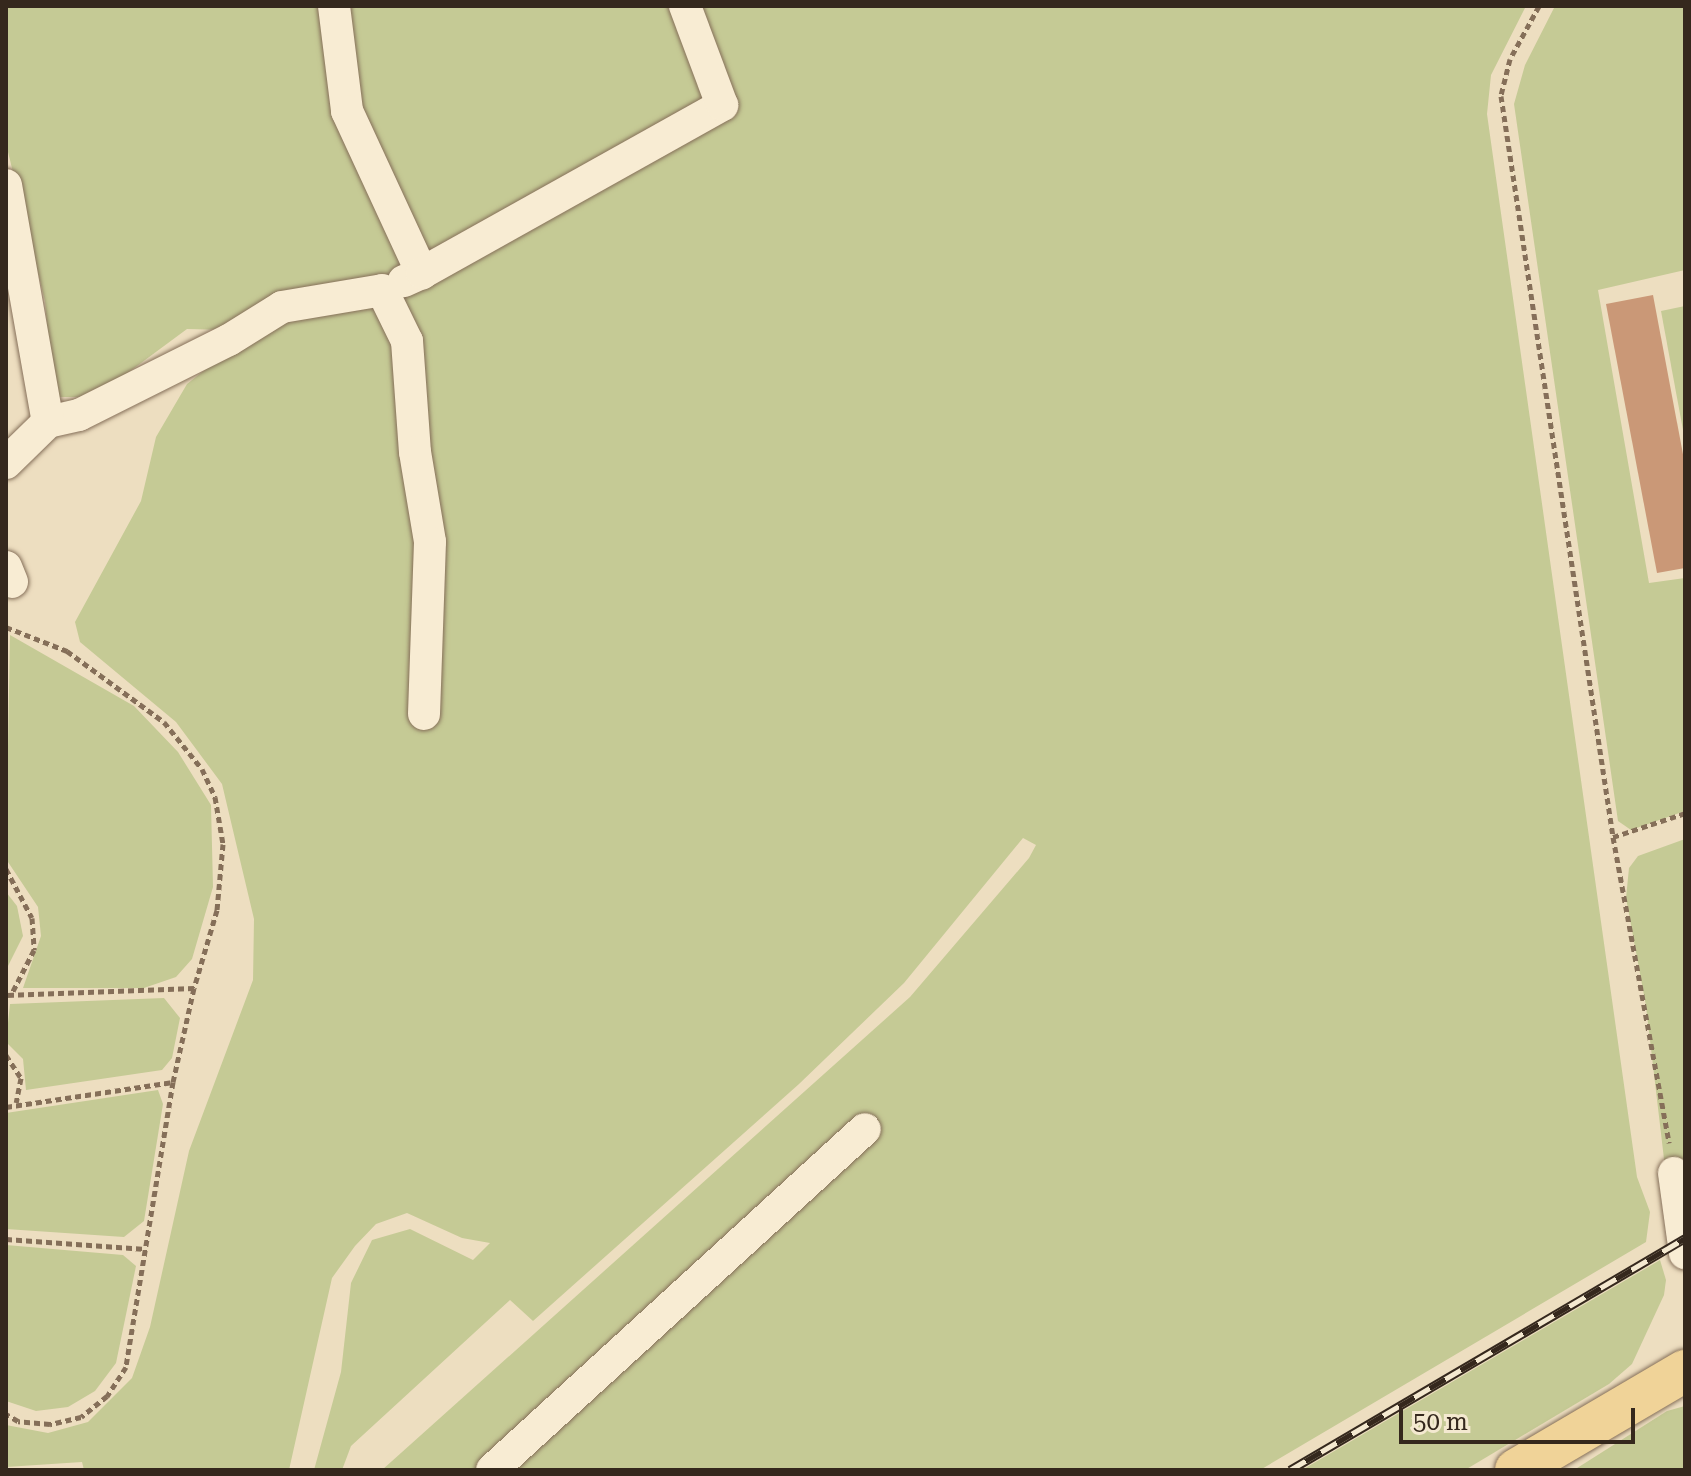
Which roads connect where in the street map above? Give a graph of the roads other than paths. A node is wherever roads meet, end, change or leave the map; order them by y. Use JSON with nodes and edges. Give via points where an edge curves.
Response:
{"nodes":[{"id":1,"x":334,"y":6,"type":"edge"},
{"id":2,"x":685,"y":6,"type":"edge"},
{"id":3,"x":6,"y":185,"type":"edge"},
{"id":4,"x":422,"y":273,"type":"junction"},
{"id":5,"x":382,"y":290,"type":"junction"},
{"id":6,"x":48,"y":422,"type":"junction"},
{"id":7,"x":6,"y":463,"type":"edge"},
{"id":8,"x":424,"y":714,"type":"dead end"},
{"id":9,"x":865,"y":1129,"type":"dead end"},
{"id":10,"x":1674,"y":1173,"type":"road end"},
{"id":11,"x":1685,"y":1253,"type":"edge"},
{"id":12,"x":1685,"y":1371,"type":"edge"},
{"id":13,"x":492,"y":1470,"type":"edge"},
{"id":14,"x":1516,"y":1470,"type":"edge"}],
"edges":[{"from":1,"to":4,"type":"lane","via":[[347,111]]},
{"from":2,"to":4,"type":"lane","via":[[722,105]]},
{"from":3,"to":6,"type":"lane"},
{"from":4,"to":5,"type":"lane"},
{"from":5,"to":6,"type":"lane","via":[[282,307],[229,340],[79,415]]},
{"from":5,"to":8,"type":"lane","via":[[407,341],[415,452],[430,542]]},
{"from":6,"to":7,"type":"lane"},
{"from":9,"to":13,"type":"lane"},
{"from":10,"to":11,"type":"lane"},
{"from":12,"to":14,"type":"main road"}]}
